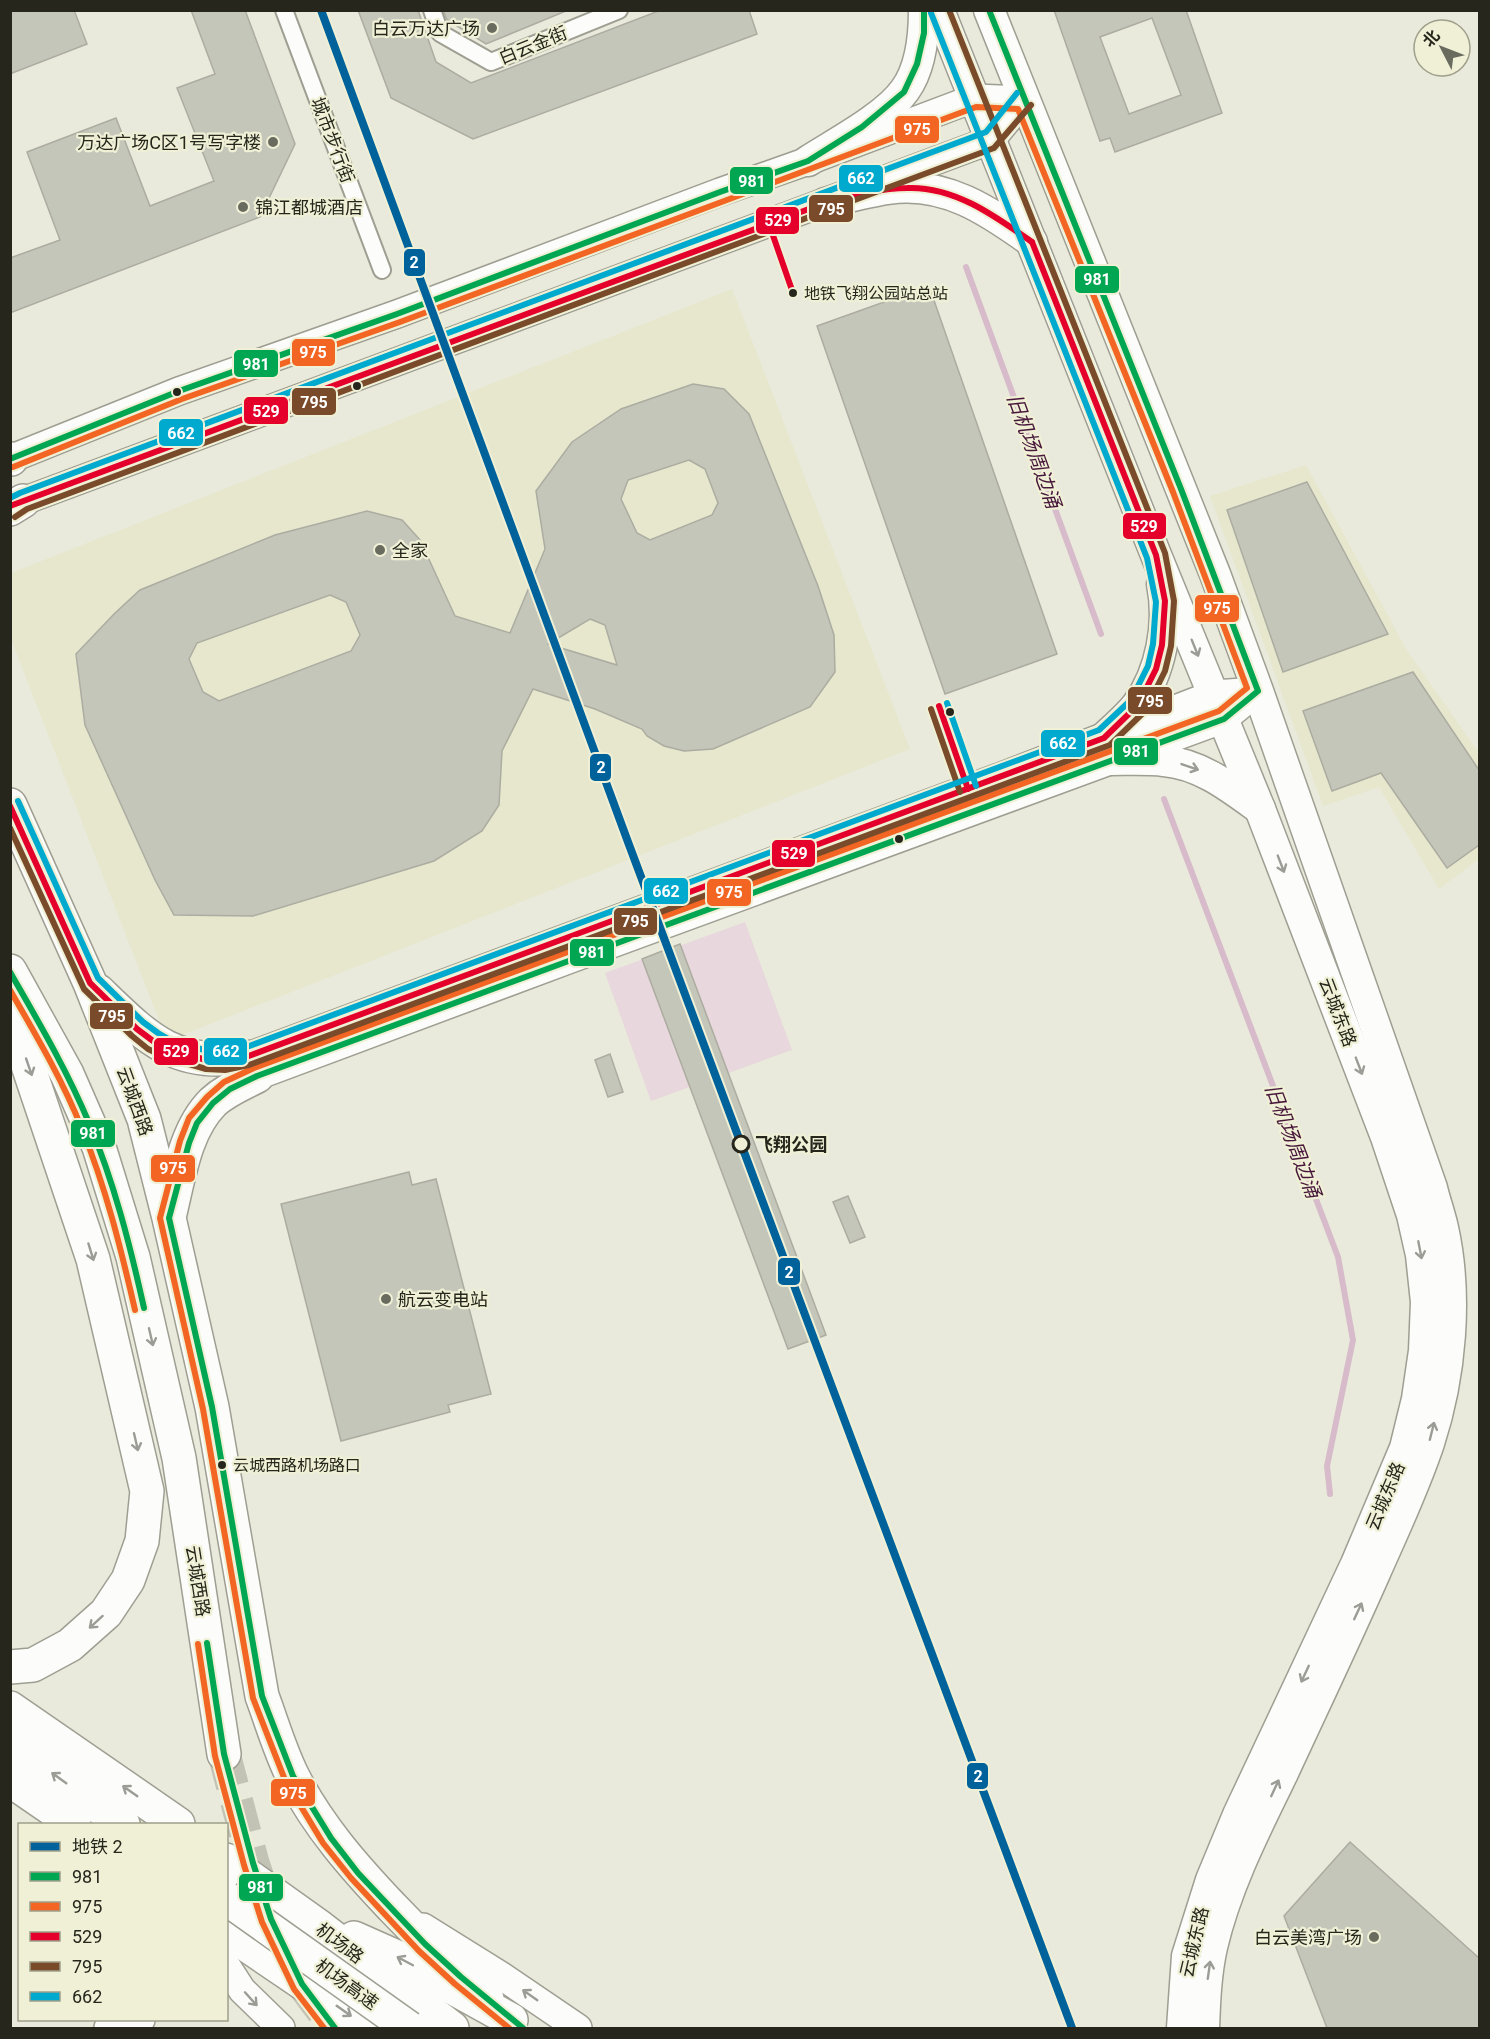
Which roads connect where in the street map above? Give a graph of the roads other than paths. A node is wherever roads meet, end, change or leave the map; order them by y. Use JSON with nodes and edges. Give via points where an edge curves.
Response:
{"nodes":[{"id":1,"x":284,"y":10,"type":"edge"},
{"id":2,"x":432,"y":10,"type":"edge"},
{"id":3,"x":619,"y":10,"type":"edge"},
{"id":4,"x":924,"y":10,"type":"edge"},
{"id":5,"x":939,"y":10,"type":"edge"},
{"id":6,"x":989,"y":10,"type":"edge"},
{"id":7,"x":975,"y":98,"type":"junction"},
{"id":8,"x":1024,"y":100,"type":"junction"},
{"id":9,"x":991,"y":140,"type":"junction"},
{"id":10,"x":808,"y":161,"type":"junction"},
{"id":11,"x":755,"y":180,"type":"junction"},
{"id":12,"x":825,"y":203,"type":"junction"},
{"id":13,"x":769,"y":224,"type":"junction"},
{"id":14,"x":1032,"y":242,"type":"junction"},
{"id":15,"x":382,"y":270,"type":"dead end"},
{"id":16,"x":10,"y":459,"type":"edge"},
{"id":17,"x":15,"y":506,"type":"edge"},
{"id":18,"x":1156,"y":555,"type":"junction"},
{"id":19,"x":1215,"y":574,"type":"junction"},
{"id":20,"x":1174,"y":594,"type":"junction"},
{"id":21,"x":1258,"y":692,"type":"junction"},
{"id":22,"x":1219,"y":707,"type":"junction"},
{"id":23,"x":1108,"y":749,"type":"junction"},
{"id":24,"x":10,"y":805,"type":"edge"},
{"id":25,"x":1260,"y":809,"type":"junction"},
{"id":26,"x":10,"y":971,"type":"edge"},
{"id":27,"x":90,"y":983,"type":"junction"},
{"id":28,"x":10,"y":1012,"type":"edge"},
{"id":29,"x":251,"y":1067,"type":"junction"},
{"id":30,"x":169,"y":1218,"type":"junction"},
{"id":31,"x":10,"y":1667,"type":"edge"},
{"id":32,"x":10,"y":1708,"type":"edge"},
{"id":33,"x":10,"y":1744,"type":"edge"},
{"id":34,"x":224,"y":1754,"type":"tunnel mouth"},
{"id":35,"x":10,"y":1779,"type":"edge"},
{"id":36,"x":73,"y":1823,"type":"edge"},
{"id":37,"x":122,"y":1823,"type":"edge"},
{"id":38,"x":177,"y":1823,"type":"edge"},
{"id":39,"x":228,"y":1861,"type":"edge"},
{"id":40,"x":228,"y":1899,"type":"edge"},
{"id":41,"x":228,"y":1900,"type":"tunnel mouth"},
{"id":42,"x":392,"y":1907,"type":"junction"},
{"id":43,"x":321,"y":1928,"type":"junction"},
{"id":44,"x":228,"y":1932,"type":"edge"},
{"id":45,"x":228,"y":1968,"type":"edge"},
{"id":46,"x":517,"y":2024,"type":"edge"},
{"id":47,"x":281,"y":2028,"type":"edge"},
{"id":48,"x":369,"y":2028,"type":"edge"},
{"id":49,"x":409,"y":2028,"type":"edge"},
{"id":50,"x":453,"y":2028,"type":"edge"},
{"id":51,"x":578,"y":2028,"type":"edge"},
{"id":52,"x":1182,"y":2028,"type":"edge"},
{"id":53,"x":1204,"y":2028,"type":"edge"}],
"edges":[{"from":1,"to":15,"type":"street","name":"城市步行街"},
{"from":2,"to":3,"type":"street","name":"白云金街","via":[[440,33],[491,62]]},
{"from":4,"to":10,"type":"main road","via":[[917,64],[904,92],[862,127]]},
{"from":5,"to":7,"type":"main road","name":"云城东路"},
{"from":6,"to":8,"type":"main road","name":"云城东路"},
{"from":7,"to":8,"type":"street"},
{"from":7,"to":9,"type":"main road","name":"云城东路"},
{"from":7,"to":10,"type":"street"},
{"from":8,"to":9,"type":"street"},
{"from":8,"to":19,"type":"main road","name":"云城东路"},
{"from":9,"to":12,"type":"street"},
{"from":9,"to":14,"type":"main road","name":"云城东路"},
{"from":10,"to":11,"type":"street"},
{"from":11,"to":13,"type":"street","via":[[775,185],[781,200]]},
{"from":11,"to":16,"type":"street","via":[[409,310],[179,391]]},
{"from":12,"to":13,"type":"street"},
{"from":12,"to":14,"type":"main road","via":[[890,188],[937,191],[988,211]]},
{"from":13,"to":17,"type":"street"},
{"from":14,"to":18,"type":"main road","name":"云城东路"},
{"from":18,"to":20,"type":"main road","name":"云城东路"},
{"from":18,"to":23,"type":"main road","via":[[1166,601],[1162,645],[1156,669],[1138,705]]},
{"from":19,"to":20,"type":"main road","via":[[1212,589],[1203,600],[1195,602]]},
{"from":19,"to":21,"type":"main road","name":"云城东路"},
{"from":20,"to":22,"type":"main road","name":"云城东路","one_way":true},
{"from":21,"to":22,"type":"street"},
{"from":53,"to":21,"type":"main road","name":"云城东路","one_way":true,"via":[[1212,1948],[1225,1902],[1368,1590],[1430,1441],[1444,1382],[1450,1308],[1443,1228],[1432,1188]]},
{"from":22,"to":23,"type":"street"},
{"from":22,"to":25,"type":"main road","name":"云城东路"},
{"from":23,"to":25,"type":"main road","one_way":true,"via":[[1188,766],[1210,775]]},
{"from":23,"to":29,"type":"street"},
{"from":23,"to":29,"type":"street","via":[[968,789]]},
{"from":24,"to":27,"type":"main road","name":"云城西路"},
{"from":25,"to":52,"type":"main road","name":"云城东路","one_way":true,"via":[[1412,1215],[1426,1302],[1424,1351],[1408,1438],[1393,1480],[1211,1880],[1187,1956]]},
{"from":26,"to":34,"type":"main road","name":"云城西路","one_way":true,"via":[[67,1074],[99,1147],[133,1257],[179,1458]]},
{"from":27,"to":29,"type":"main road","via":[[153,1041],[206,1059]]},
{"from":27,"to":30,"type":"main road","name":"云城西路","via":[[144,1119]]},
{"from":28,"to":31,"type":"main road","one_way":true,"via":[[93,1258],[147,1491],[142,1541],[128,1580],[106,1613],[70,1645],[33,1665]]},
{"from":29,"to":30,"type":"main road","via":[[213,1102],[197,1124]]},
{"from":30,"to":42,"type":"main road","name":"云城西路","via":[[212,1407],[262,1696],[303,1794],[358,1873]]},
{"from":38,"to":32,"type":"main road","one_way":true},
{"from":37,"to":33,"type":"main road","one_way":true},
{"from":35,"to":36,"type":"main road"},
{"from":39,"to":43,"type":"main road","name":"机场路"},
{"from":40,"to":43,"type":"street","via":[[267,1906]]},
{"from":41,"to":49,"type":"main road","name":"机场高速","bridge":true},
{"from":42,"to":46,"type":"main road","name":"云城西路","via":[[426,1944]]},
{"from":51,"to":42,"type":"street","one_way":true},
{"from":46,"to":43,"type":"main road","one_way":true,"via":[[375,1946]]},
{"from":43,"to":50,"type":"main road","name":"机场路"},
{"from":44,"to":48,"type":"main road","one_way":true},
{"from":45,"to":47,"type":"street","one_way":true,"via":[[243,1990]]}]}
